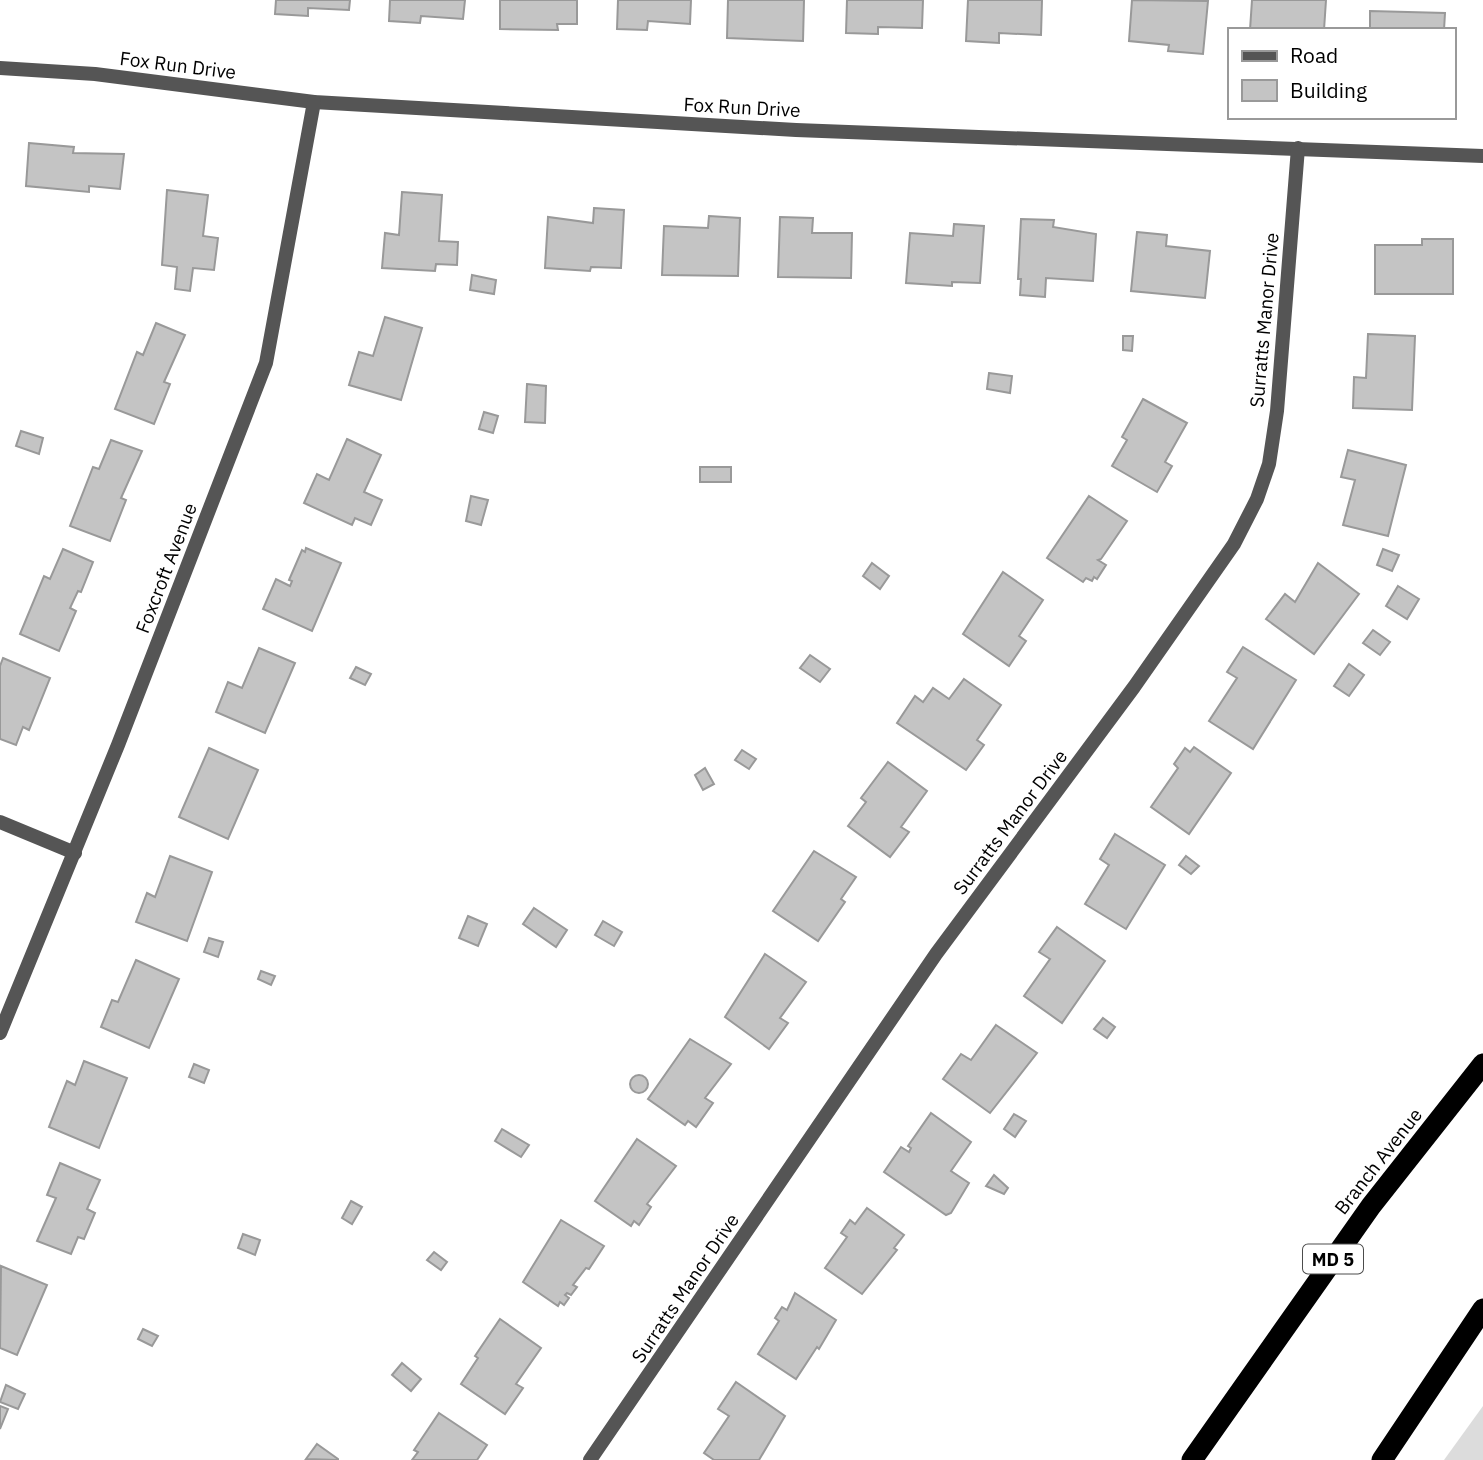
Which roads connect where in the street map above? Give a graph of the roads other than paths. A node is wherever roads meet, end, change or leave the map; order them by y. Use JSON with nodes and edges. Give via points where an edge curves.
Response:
{"nodes":[{"id":1,"x":0,"y":68,"type":"edge"},
{"id":2,"x":314,"y":102,"type":"junction"},
{"id":3,"x":1298,"y":148,"type":"junction"},
{"id":4,"x":1483,"y":156,"type":"edge"},
{"id":5,"x":0,"y":822,"type":"edge"},
{"id":6,"x":75,"y":853,"type":"junction"},
{"id":7,"x":0,"y":1033,"type":"edge"},
{"id":8,"x":1483,"y":1064,"type":"edge"},
{"id":9,"x":1483,"y":1308,"type":"edge"},
{"id":10,"x":590,"y":1460,"type":"edge"},
{"id":11,"x":1192,"y":1460,"type":"edge"},
{"id":12,"x":1382,"y":1460,"type":"edge"}],
"edges":[{"from":1,"to":2,"type":"street","name":"Fox Run Drive","via":[[95,74]]},
{"from":2,"to":3,"type":"street","name":"Fox Run Drive","via":[[796,130]]},
{"from":2,"to":6,"type":"street","name":"Foxcroft Avenue","via":[[266,363]]},
{"from":3,"to":4,"type":"street","name":"Fox Run Drive"},
{"from":3,"to":10,"type":"street","name":"Surratts Manor Drive","via":[[1269,464],[1234,544],[936,954]]},
{"from":5,"to":6,"type":"street"},
{"from":6,"to":7,"type":"street","name":"Foxcroft Avenue"},
{"from":8,"to":11,"type":"highway","name":"Branch Avenue","number":"MD 5","via":[[1371,1206]]},
{"from":9,"to":12,"type":"highway"}]}
